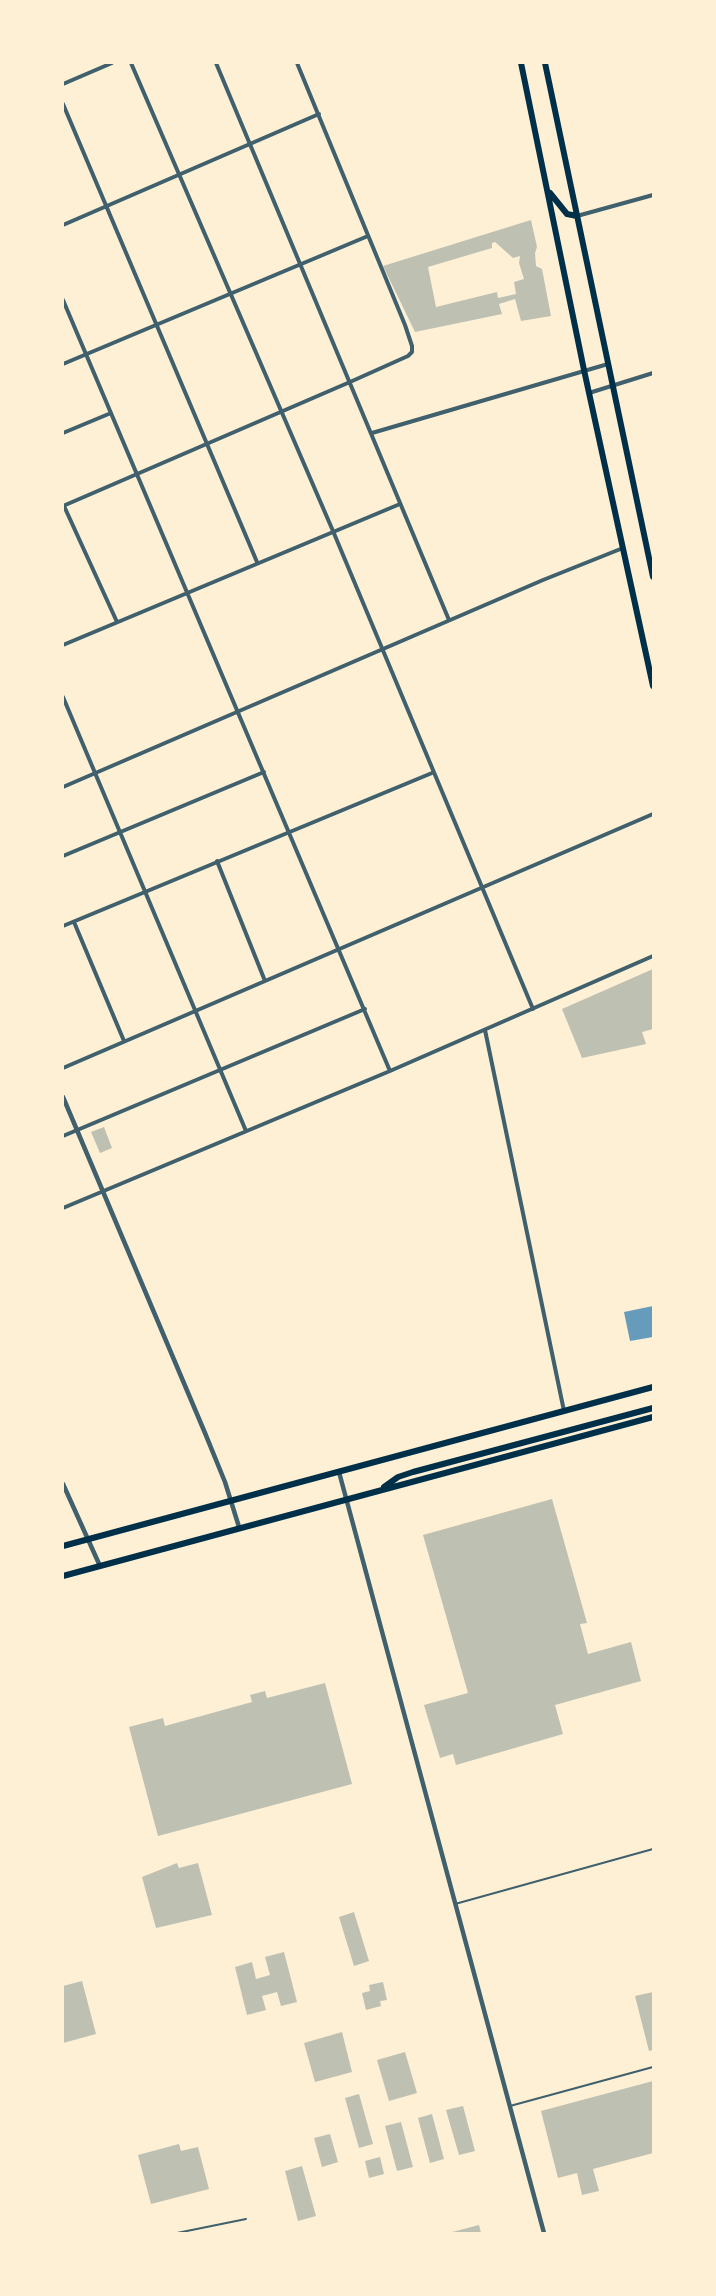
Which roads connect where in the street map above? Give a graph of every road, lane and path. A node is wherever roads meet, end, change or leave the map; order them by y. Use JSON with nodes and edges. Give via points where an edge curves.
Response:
{"nodes":[{"id":1,"x":111,"y":63,"type":"edge"},
{"id":2,"x":132,"y":63,"type":"edge"},
{"id":3,"x":216,"y":63,"type":"edge"},
{"id":4,"x":297,"y":63,"type":"edge"},
{"id":5,"x":521,"y":63,"type":"edge"},
{"id":6,"x":545,"y":63,"type":"edge"},
{"id":7,"x":63,"y":84,"type":"edge"},
{"id":8,"x":63,"y":104,"type":"edge"},
{"id":9,"x":318,"y":114,"type":"junction"},
{"id":10,"x":249,"y":143,"type":"junction"},
{"id":11,"x":178,"y":175,"type":"junction"},
{"id":12,"x":548,"y":190,"type":"junction"},
{"id":13,"x":653,"y":195,"type":"edge"},
{"id":14,"x":106,"y":206,"type":"junction"},
{"id":15,"x":577,"y":216,"type":"junction"},
{"id":16,"x":63,"y":225,"type":"edge"},
{"id":17,"x":368,"y":236,"type":"junction"},
{"id":18,"x":300,"y":264,"type":"junction"},
{"id":19,"x":229,"y":293,"type":"junction"},
{"id":20,"x":63,"y":300,"type":"edge"},
{"id":21,"x":157,"y":325,"type":"junction"},
{"id":22,"x":86,"y":354,"type":"junction"},
{"id":23,"x":63,"y":364,"type":"edge"},
{"id":24,"x":608,"y":364,"type":"junction"},
{"id":25,"x":584,"y":370,"type":"junction"},
{"id":26,"x":653,"y":373,"type":"edge"},
{"id":27,"x":350,"y":382,"type":"junction"},
{"id":28,"x":613,"y":385,"type":"junction"},
{"id":29,"x":589,"y":393,"type":"junction"},
{"id":30,"x":280,"y":412,"type":"junction"},
{"id":31,"x":111,"y":413,"type":"junction"},
{"id":32,"x":372,"y":432,"type":"junction"},
{"id":33,"x":63,"y":434,"type":"edge"},
{"id":34,"x":207,"y":443,"type":"junction"},
{"id":35,"x":138,"y":474,"type":"junction"},
{"id":36,"x":400,"y":504,"type":"junction"},
{"id":37,"x":63,"y":506,"type":"edge"},
{"id":38,"x":333,"y":531,"type":"junction"},
{"id":39,"x":623,"y":548,"type":"junction"},
{"id":40,"x":257,"y":562,"type":"junction"},
{"id":41,"x":653,"y":577,"type":"edge"},
{"id":42,"x":187,"y":592,"type":"junction"},
{"id":43,"x":449,"y":620,"type":"junction"},
{"id":44,"x":117,"y":622,"type":"junction"},
{"id":45,"x":63,"y":645,"type":"edge"},
{"id":46,"x":382,"y":651,"type":"junction"},
{"id":47,"x":653,"y":686,"type":"edge"},
{"id":48,"x":63,"y":697,"type":"edge"},
{"id":49,"x":238,"y":711,"type":"junction"},
{"id":50,"x":70,"y":714,"type":"junction"},
{"id":51,"x":63,"y":717,"type":"edge"},
{"id":52,"x":264,"y":772,"type":"junction"},
{"id":53,"x":432,"y":773,"type":"junction"},
{"id":54,"x":95,"y":774,"type":"junction"},
{"id":55,"x":63,"y":788,"type":"edge"},
{"id":56,"x":653,"y":814,"type":"edge"},
{"id":57,"x":120,"y":832,"type":"junction"},
{"id":58,"x":289,"y":832,"type":"junction"},
{"id":59,"x":63,"y":856,"type":"edge"},
{"id":60,"x":217,"y":861,"type":"junction"},
{"id":61,"x":482,"y":890,"type":"junction"},
{"id":62,"x":146,"y":891,"type":"junction"},
{"id":63,"x":74,"y":922,"type":"junction"},
{"id":64,"x":63,"y":926,"type":"edge"},
{"id":65,"x":339,"y":949,"type":"junction"},
{"id":66,"x":653,"y":956,"type":"edge"},
{"id":67,"x":266,"y":981,"type":"junction"},
{"id":68,"x":364,"y":1009,"type":"junction"},
{"id":69,"x":533,"y":1009,"type":"junction"},
{"id":70,"x":196,"y":1010,"type":"junction"},
{"id":71,"x":485,"y":1030,"type":"junction"},
{"id":72,"x":124,"y":1041,"type":"junction"},
{"id":73,"x":63,"y":1068,"type":"edge"},
{"id":74,"x":222,"y":1070,"type":"junction"},
{"id":75,"x":390,"y":1071,"type":"junction"},
{"id":76,"x":63,"y":1097,"type":"edge"},
{"id":77,"x":77,"y":1130,"type":"junction"},
{"id":78,"x":246,"y":1131,"type":"junction"},
{"id":79,"x":63,"y":1136,"type":"edge"},
{"id":80,"x":104,"y":1191,"type":"junction"},
{"id":81,"x":63,"y":1208,"type":"edge"},
{"id":82,"x":653,"y":1387,"type":"edge"},
{"id":83,"x":653,"y":1408,"type":"edge"},
{"id":84,"x":564,"y":1412,"type":"junction"},
{"id":85,"x":653,"y":1417,"type":"edge"},
{"id":86,"x":339,"y":1472,"type":"junction"},
{"id":87,"x":63,"y":1484,"type":"edge"},
{"id":88,"x":382,"y":1490,"type":"junction"},
{"id":89,"x":346,"y":1499,"type":"junction"},
{"id":90,"x":231,"y":1500,"type":"junction"},
{"id":91,"x":238,"y":1527,"type":"junction"},
{"id":92,"x":88,"y":1539,"type":"junction"},
{"id":93,"x":63,"y":1546,"type":"edge"},
{"id":94,"x":100,"y":1566,"type":"junction"},
{"id":95,"x":63,"y":1576,"type":"edge"},
{"id":96,"x":653,"y":1849,"type":"edge"},
{"id":97,"x":455,"y":1904,"type":"junction"},
{"id":98,"x":653,"y":2067,"type":"edge"},
{"id":99,"x":510,"y":2106,"type":"junction"},
{"id":100,"x":246,"y":2219,"type":"dead end"},
{"id":101,"x":177,"y":2233,"type":"edge"},
{"id":102,"x":544,"y":2233,"type":"edge"}],
"edges":[{"from":1,"to":7,"type":"street"},
{"from":2,"to":11,"type":"street"},
{"from":3,"to":10,"type":"street"},
{"from":4,"to":9,"type":"street"},
{"from":5,"to":12,"type":"main road"},
{"from":6,"to":15,"type":"main road"},
{"from":8,"to":14,"type":"street"},
{"from":9,"to":10,"type":"street"},
{"from":9,"to":17,"type":"street"},
{"from":10,"to":11,"type":"street"},
{"from":10,"to":18,"type":"street"},
{"from":11,"to":14,"type":"street"},
{"from":11,"to":19,"type":"street"},
{"from":12,"to":15,"type":"main road","via":[[567,214]]},
{"from":12,"to":25,"type":"main road"},
{"from":13,"to":15,"type":"street"},
{"from":14,"to":16,"type":"street"},
{"from":14,"to":21,"type":"street"},
{"from":15,"to":24,"type":"main road"},
{"from":17,"to":18,"type":"street"},
{"from":17,"to":27,"type":"street","via":[[412,346],[408,356]]},
{"from":18,"to":19,"type":"street"},
{"from":18,"to":27,"type":"street"},
{"from":19,"to":21,"type":"street"},
{"from":19,"to":30,"type":"street"},
{"from":20,"to":22,"type":"street"},
{"from":21,"to":22,"type":"street"},
{"from":21,"to":34,"type":"street"},
{"from":22,"to":23,"type":"street"},
{"from":22,"to":31,"type":"street"},
{"from":24,"to":25,"type":"street"},
{"from":24,"to":28,"type":"main road"},
{"from":25,"to":29,"type":"main road"},
{"from":25,"to":32,"type":"street"},
{"from":26,"to":28,"type":"street"},
{"from":27,"to":30,"type":"street"},
{"from":27,"to":32,"type":"street"},
{"from":28,"to":29,"type":"street"},
{"from":28,"to":41,"type":"main road"},
{"from":29,"to":39,"type":"main road"},
{"from":30,"to":34,"type":"street"},
{"from":30,"to":38,"type":"street"},
{"from":31,"to":33,"type":"street"},
{"from":31,"to":35,"type":"street"},
{"from":32,"to":36,"type":"street"},
{"from":34,"to":35,"type":"street"},
{"from":34,"to":40,"type":"street"},
{"from":35,"to":37,"type":"street"},
{"from":35,"to":42,"type":"street"},
{"from":36,"to":38,"type":"street"},
{"from":36,"to":43,"type":"street"},
{"from":37,"to":44,"type":"street"},
{"from":38,"to":40,"type":"street"},
{"from":38,"to":46,"type":"street"},
{"from":39,"to":43,"type":"street"},
{"from":39,"to":47,"type":"main road"},
{"from":40,"to":42,"type":"street"},
{"from":42,"to":44,"type":"street"},
{"from":42,"to":49,"type":"street"},
{"from":43,"to":46,"type":"street"},
{"from":44,"to":45,"type":"street"},
{"from":46,"to":49,"type":"street"},
{"from":46,"to":53,"type":"street"},
{"from":48,"to":50,"type":"street"},
{"from":49,"to":52,"type":"street"},
{"from":49,"to":54,"type":"street"},
{"from":50,"to":51,"type":"street"},
{"from":50,"to":54,"type":"street"},
{"from":52,"to":57,"type":"street"},
{"from":52,"to":58,"type":"street"},
{"from":53,"to":58,"type":"street"},
{"from":53,"to":61,"type":"street"},
{"from":54,"to":55,"type":"street"},
{"from":54,"to":57,"type":"street"},
{"from":56,"to":61,"type":"street"},
{"from":57,"to":59,"type":"street"},
{"from":57,"to":62,"type":"street"},
{"from":58,"to":60,"type":"street"},
{"from":58,"to":65,"type":"street"},
{"from":60,"to":62,"type":"street"},
{"from":60,"to":67,"type":"street"},
{"from":61,"to":65,"type":"street"},
{"from":61,"to":69,"type":"street"},
{"from":62,"to":63,"type":"street"},
{"from":62,"to":70,"type":"street"},
{"from":63,"to":64,"type":"street"},
{"from":63,"to":72,"type":"street"},
{"from":65,"to":67,"type":"street"},
{"from":65,"to":68,"type":"street"},
{"from":66,"to":69,"type":"street"},
{"from":67,"to":70,"type":"street"},
{"from":68,"to":74,"type":"street"},
{"from":68,"to":75,"type":"street"},
{"from":69,"to":71,"type":"street"},
{"from":70,"to":72,"type":"street"},
{"from":70,"to":74,"type":"street"},
{"from":71,"to":75,"type":"street"},
{"from":71,"to":84,"type":"street"},
{"from":72,"to":73,"type":"street"},
{"from":74,"to":77,"type":"street"},
{"from":74,"to":78,"type":"street"},
{"from":75,"to":78,"type":"street"},
{"from":76,"to":77,"type":"street"},
{"from":77,"to":79,"type":"street"},
{"from":77,"to":80,"type":"street"},
{"from":78,"to":80,"type":"street"},
{"from":80,"to":81,"type":"street"},
{"from":80,"to":90,"type":"street"},
{"from":82,"to":84,"type":"main road"},
{"from":83,"to":88,"type":"main road","via":[[413,1472]]},
{"from":84,"to":86,"type":"main road"},
{"from":85,"to":88,"type":"main road"},
{"from":86,"to":89,"type":"street"},
{"from":86,"to":90,"type":"main road"},
{"from":87,"to":92,"type":"street"},
{"from":88,"to":89,"type":"main road"},
{"from":89,"to":91,"type":"main road"},
{"from":89,"to":97,"type":"street"},
{"from":90,"to":91,"type":"street"},
{"from":90,"to":92,"type":"main road"},
{"from":91,"to":94,"type":"main road"},
{"from":92,"to":93,"type":"main road"},
{"from":92,"to":94,"type":"street"},
{"from":94,"to":95,"type":"main road"},
{"from":96,"to":97,"type":"lane"},
{"from":97,"to":99,"type":"street"},
{"from":98,"to":99,"type":"lane"},
{"from":99,"to":102,"type":"street"},
{"from":100,"to":101,"type":"lane"}]}
